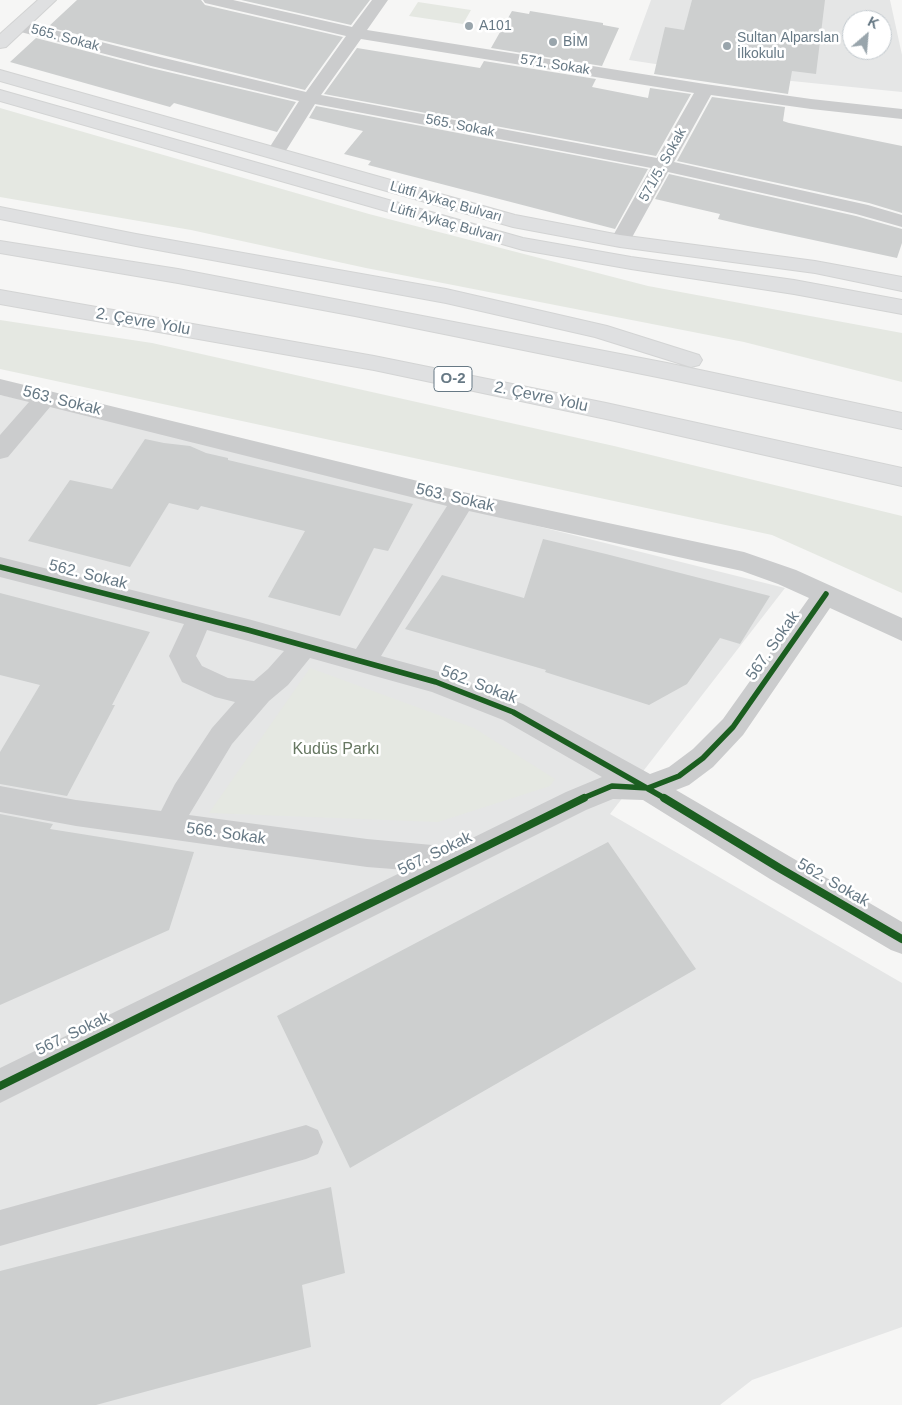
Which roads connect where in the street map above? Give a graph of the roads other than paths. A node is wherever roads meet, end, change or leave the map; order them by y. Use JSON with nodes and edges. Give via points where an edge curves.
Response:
{"nodes":[{"id":1,"x":48,"y":0,"type":"edge"},
{"id":2,"x":213,"y":0,"type":"edge"},
{"id":3,"x":380,"y":0,"type":"edge"},
{"id":4,"x":19,"y":26,"type":"junction"},
{"id":5,"x":356,"y":33,"type":"junction"},
{"id":6,"x":0,"y":43,"type":"edge"},
{"id":7,"x":0,"y":75,"type":"edge"},
{"id":8,"x":705,"y":89,"type":"junction"},
{"id":9,"x":0,"y":95,"type":"edge"},
{"id":10,"x":310,"y":98,"type":"junction"},
{"id":11,"x":902,"y":114,"type":"edge"},
{"id":12,"x":275,"y":153,"type":"junction"},
{"id":13,"x":663,"y":165,"type":"junction"},
{"id":14,"x":0,"y":213,"type":"edge"},
{"id":15,"x":902,"y":221,"type":"edge"},
{"id":16,"x":620,"y":241,"type":"junction"},
{"id":17,"x":0,"y":246,"type":"edge"},
{"id":18,"x":760,"y":282,"type":"junction"},
{"id":19,"x":902,"y":284,"type":"edge"},
{"id":20,"x":0,"y":297,"type":"edge"},
{"id":21,"x":902,"y":307,"type":"edge"},
{"id":22,"x":902,"y":318,"type":"edge"},
{"id":23,"x":0,"y":387,"type":"edge"},
{"id":24,"x":46,"y":397,"type":"junction"},
{"id":25,"x":837,"y":407,"type":"junction"},
{"id":26,"x":902,"y":421,"type":"edge"},
{"id":27,"x":0,"y":451,"type":"edge"},
{"id":28,"x":902,"y":477,"type":"edge"},
{"id":29,"x":463,"y":501,"type":"junction"},
{"id":30,"x":0,"y":567,"type":"edge"},
{"id":31,"x":826,"y":594,"type":"junction"},
{"id":32,"x":200,"y":618,"type":"junction"},
{"id":33,"x":902,"y":630,"type":"edge"},
{"id":34,"x":304,"y":646,"type":"junction"},
{"id":35,"x":363,"y":662,"type":"junction"},
{"id":36,"x":259,"y":693,"type":"junction"},
{"id":37,"x":648,"y":788,"type":"junction"},
{"id":38,"x":0,"y":799,"type":"edge"},
{"id":39,"x":169,"y":826,"type":"junction"},
{"id":40,"x":453,"y":860,"type":"junction"},
{"id":41,"x":902,"y":938,"type":"edge"},
{"id":42,"x":0,"y":1086,"type":"edge"},
{"id":43,"x":306,"y":1142,"type":"dead end"},
{"id":44,"x":0,"y":1228,"type":"edge"}],
"edges":[{"from":1,"to":4,"type":"main road"},
{"from":2,"to":5,"type":"street","name":"571. Sokak"},
{"from":3,"to":5,"type":"street"},
{"from":4,"to":6,"type":"main road"},
{"from":4,"to":10,"type":"street","name":"565. Sokak"},
{"from":5,"to":8,"type":"street","name":"571. Sokak"},
{"from":5,"to":10,"type":"street"},
{"from":7,"to":12,"type":"main road","name":"Lütfi Aykaç Bulvarı"},
{"from":8,"to":11,"type":"street","name":"571. Sokak"},
{"from":8,"to":13,"type":"street","name":"571/5. Sokak"},
{"from":9,"to":18,"type":"main road","name":"Lüfti Aykaç Bulvarı","via":[[488,235],[572,254]]},
{"from":10,"to":12,"type":"street"},
{"from":10,"to":13,"type":"street","name":"565. Sokak"},
{"from":12,"to":16,"type":"main road","name":"Lütfi Aykaç Bulvarı","via":[[513,220]]},
{"from":13,"to":15,"type":"street","name":"565. Sokak"},
{"from":13,"to":16,"type":"street","name":"571/5. Sokak"},
{"from":14,"to":25,"type":"main road","via":[[446,296],[589,329]]},
{"from":16,"to":19,"type":"main road","name":"Lütfi Aykaç Bulvarı","via":[[781,262]]},
{"from":17,"to":25,"type":"main road","via":[[355,309]]},
{"from":18,"to":21,"type":"main road","name":"Lüfti Aykaç Bulvarı"},
{"from":18,"to":22,"type":"main road"},
{"from":20,"to":28,"type":"main road","name":"2. Çevre Yolu","number":"O-2","via":[[374,363]]},
{"from":23,"to":24,"type":"street","name":"563. Sokak"},
{"from":24,"to":27,"type":"street"},
{"from":24,"to":29,"type":"street","name":"563. Sokak"},
{"from":25,"to":26,"type":"main road"},
{"from":29,"to":31,"type":"street","name":"563. Sokak","via":[[744,562]]},
{"from":29,"to":35,"type":"street"},
{"from":30,"to":32,"type":"street","name":"562. Sokak"},
{"from":31,"to":33,"type":"street","name":"563. Sokak"},
{"from":31,"to":37,"type":"street","name":"567. Sokak","via":[[733,727],[703,758],[679,776]]},
{"from":32,"to":34,"type":"street","name":"562. Sokak"},
{"from":32,"to":36,"type":"street","via":[[182,656],[192,674],[225,689]]},
{"from":34,"to":35,"type":"street","name":"562. Sokak"},
{"from":34,"to":36,"type":"street","via":[[278,677]]},
{"from":35,"to":37,"type":"street","name":"562. Sokak","via":[[436,682],[513,712]]},
{"from":36,"to":39,"type":"street","via":[[222,736],[185,793]]},
{"from":37,"to":40,"type":"street","name":"567. Sokak","via":[[612,786]]},
{"from":37,"to":41,"type":"street","name":"562. Sokak"},
{"from":38,"to":39,"type":"street","name":"566. Sokak"},
{"from":39,"to":40,"type":"street","name":"566. Sokak","via":[[367,853]]},
{"from":40,"to":42,"type":"street","name":"567. Sokak"},
{"from":43,"to":44,"type":"street"}]}
